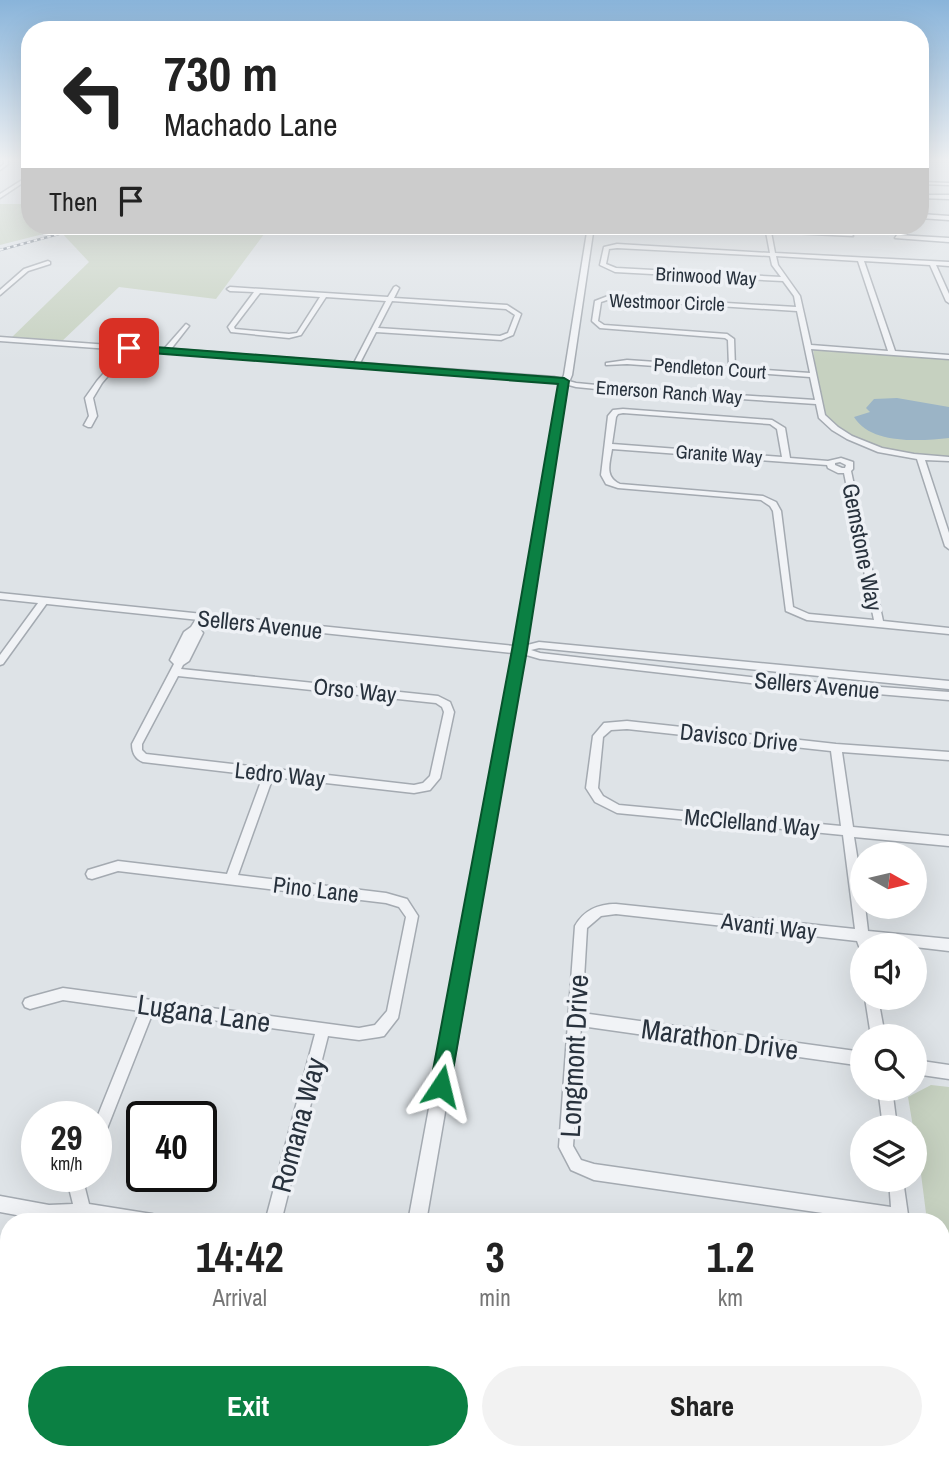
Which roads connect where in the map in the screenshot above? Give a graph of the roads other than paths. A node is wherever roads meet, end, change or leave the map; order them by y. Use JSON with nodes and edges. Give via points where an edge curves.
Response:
{"nodes":[{"id":1,"x":581,"y":235,"type":"edge"},
{"id":2,"x":590,"y":235,"type":"edge"},
{"id":3,"x":769,"y":235,"type":"edge"},
{"id":4,"x":897,"y":237,"type":"dead end"},
{"id":5,"x":949,"y":240,"type":"edge"},
{"id":6,"x":772,"y":254,"type":"junction"},
{"id":7,"x":860,"y":259,"type":"junction"},
{"id":8,"x":48,"y":262,"type":"dead end"},
{"id":9,"x":932,"y":263,"type":"junction"},
{"id":10,"x":949,"y":264,"type":"edge"},
{"id":11,"x":786,"y":279,"type":"junction"},
{"id":12,"x":396,"y":288,"type":"dead end"},
{"id":13,"x":230,"y":289,"type":"dead end"},
{"id":14,"x":258,"y":291,"type":"junction"},
{"id":15,"x":0,"y":293,"type":"edge"},
{"id":16,"x":324,"y":295,"type":"junction"},
{"id":17,"x":390,"y":299,"type":"junction"},
{"id":18,"x":949,"y":301,"type":"edge"},
{"id":19,"x":800,"y":309,"type":"junction"},
{"id":20,"x":186,"y":326,"type":"dead end"},
{"id":21,"x":374,"y":330,"type":"junction"},
{"id":22,"x":0,"y":339,"type":"edge"},
{"id":23,"x":807,"y":347,"type":"junction"},
{"id":24,"x":129,"y":348,"type":"junction"},
{"id":25,"x":165,"y":352,"type":"junction"},
{"id":26,"x":892,"y":353,"type":"junction"},
{"id":27,"x":949,"y":356,"type":"edge"},
{"id":28,"x":608,"y":364,"type":"dead end"},
{"id":29,"x":356,"y":365,"type":"junction"},
{"id":30,"x":732,"y":369,"type":"junction"},
{"id":31,"x":813,"y":375,"type":"junction"},
{"id":32,"x":564,"y":381,"type":"junction"},
{"id":33,"x":817,"y":400,"type":"junction"},
{"id":34,"x":88,"y":425,"type":"dead end"},
{"id":35,"x":862,"y":445,"type":"junction"},
{"id":36,"x":608,"y":446,"type":"junction"},
{"id":37,"x":920,"y":457,"type":"junction"},
{"id":38,"x":786,"y":459,"type":"junction"},
{"id":39,"x":949,"y":459,"type":"edge"},
{"id":40,"x":846,"y":466,"type":"junction"},
{"id":41,"x":949,"y":546,"type":"edge"},
{"id":42,"x":0,"y":596,"type":"edge"},
{"id":43,"x":44,"y":601,"type":"junction"},
{"id":44,"x":201,"y":618,"type":"junction"},
{"id":45,"x":879,"y":624,"type":"junction"},
{"id":46,"x":949,"y":631,"type":"edge"},
{"id":47,"x":519,"y":650,"type":"junction"},
{"id":48,"x":0,"y":662,"type":"edge"},
{"id":49,"x":177,"y":668,"type":"junction"},
{"id":50,"x":949,"y":685,"type":"edge"},
{"id":51,"x":949,"y":696,"type":"edge"},
{"id":52,"x":836,"y":748,"type":"junction"},
{"id":53,"x":949,"y":756,"type":"edge"},
{"id":54,"x":270,"y":774,"type":"junction"},
{"id":55,"x":426,"y":787,"type":"joint"},
{"id":56,"x":599,"y":799,"type":"joint"},
{"id":57,"x":848,"y":830,"type":"junction"},
{"id":58,"x":949,"y":841,"type":"edge"},
{"id":59,"x":92,"y":874,"type":"dead end"},
{"id":60,"x":230,"y":880,"type":"junction"},
{"id":61,"x":590,"y":914,"type":"joint"},
{"id":62,"x":862,"y":933,"type":"edge"},
{"id":63,"x":850,"y":937,"type":"edge"},
{"id":64,"x":927,"y":944,"type":"edge"},
{"id":65,"x":949,"y":945,"type":"edge"},
{"id":66,"x":30,"y":1003,"type":"dead end"},
{"id":67,"x":149,"y":1006,"type":"junction"},
{"id":68,"x":577,"y":1019,"type":"junction"},
{"id":69,"x":323,"y":1030,"type":"junction"},
{"id":70,"x":379,"y":1031,"type":"joint"},
{"id":71,"x":850,"y":1057,"type":"edge"},
{"id":72,"x":927,"y":1069,"type":"edge"},
{"id":73,"x":949,"y":1072,"type":"edge"},
{"id":74,"x":111,"y":1101,"type":"edge"},
{"id":75,"x":78,"y":1192,"type":"edge"},
{"id":76,"x":898,"y":1192,"type":"edge"},
{"id":77,"x":0,"y":1204,"type":"edge"},
{"id":78,"x":83,"y":1210,"type":"junction"},
{"id":79,"x":100,"y":1213,"type":"edge"},
{"id":80,"x":275,"y":1213,"type":"edge"},
{"id":81,"x":419,"y":1213,"type":"edge"},
{"id":82,"x":862,"y":1213,"type":"edge"},
{"id":83,"x":900,"y":1213,"type":"edge"}],
"edges":[{"from":1,"to":32,"type":"street","via":[[560,374]]},
{"from":2,"to":32,"type":"street"},
{"from":3,"to":6,"type":"street"},
{"from":4,"to":5,"type":"street"},
{"from":6,"to":7,"type":"street"},
{"from":6,"to":11,"type":"street"},
{"from":6,"to":11,"type":"street","name":"Brinwood Way","via":[[612,246],[605,250],[603,265],[615,270]]},
{"from":7,"to":9,"type":"street"},
{"from":7,"to":26,"type":"street"},
{"from":8,"to":15,"type":"street","via":[[26,270]]},
{"from":9,"to":10,"type":"street"},
{"from":9,"to":18,"type":"street"},
{"from":11,"to":19,"type":"street","via":[[795,289]]},
{"from":12,"to":17,"type":"street"},
{"from":13,"to":14,"type":"street"},
{"from":14,"to":16,"type":"street"},
{"from":14,"to":16,"type":"street","via":[[231,327],[233,331],[299,334]]},
{"from":16,"to":17,"type":"street"},
{"from":17,"to":21,"type":"street"},
{"from":17,"to":21,"type":"street","via":[[508,307],[517,314],[512,334],[501,338]]},
{"from":19,"to":23,"type":"street"},
{"from":19,"to":30,"type":"street","name":"Westmoor Circle","via":[[611,298],[598,301],[595,321],[603,327],[727,335]]},
{"from":20,"to":25,"type":"street"},
{"from":21,"to":29,"type":"street"},
{"from":22,"to":24,"type":"street","name":"Emerson Ranch Way"},
{"from":23,"to":26,"type":"street"},
{"from":23,"to":31,"type":"street"},
{"from":24,"to":25,"type":"street","name":"Emerson Ranch Way"},
{"from":24,"to":34,"type":"street","via":[[89,398],[93,416]]},
{"from":25,"to":29,"type":"street","name":"Emerson Ranch Way"},
{"from":26,"to":27,"type":"street"},
{"from":28,"to":30,"type":"street","name":"Pendleton Court"},
{"from":29,"to":32,"type":"street","name":"Emerson Ranch Way"},
{"from":30,"to":31,"type":"street","name":"Pendleton Court"},
{"from":31,"to":33,"type":"street"},
{"from":32,"to":33,"type":"street","name":"Emerson Ranch Way","via":[[617,389]]},
{"from":32,"to":47,"type":"street"},
{"from":33,"to":35,"type":"street","via":[[832,428]]},
{"from":35,"to":37,"type":"street"},
{"from":35,"to":40,"type":"street"},
{"from":36,"to":38,"type":"street","name":"Granite Way"},
{"from":36,"to":38,"type":"street","via":[[616,412],[772,422],[781,428]]},
{"from":36,"to":45,"type":"street","via":[[605,475],[618,486],[768,501],[777,511],[789,609],[807,617]]},
{"from":37,"to":39,"type":"street"},
{"from":37,"to":41,"type":"street"},
{"from":38,"to":40,"type":"street","name":"Granite Way"},
{"from":40,"to":45,"type":"street","name":"Gemstone Way"},
{"from":42,"to":43,"type":"street","name":"Sellers Avenue"},
{"from":43,"to":44,"type":"street","name":"Sellers Avenue"},
{"from":43,"to":48,"type":"street"},
{"from":44,"to":47,"type":"street","name":"Sellers Avenue"},
{"from":44,"to":49,"type":"street","via":[[195,629],[198,633]]},
{"from":45,"to":46,"type":"street"},
{"from":47,"to":50,"type":"street","name":"Sellers Avenue","via":[[539,645]]},
{"from":47,"to":51,"type":"street","name":"Sellers Avenue","via":[[759,681]]},
{"from":47,"to":81,"type":"street"},
{"from":49,"to":54,"type":"street","name":"Ledro Way","via":[[136,751],[152,761]]},
{"from":49,"to":55,"type":"street","name":"Orso Way","via":[[438,700],[449,712],[435,778]]},
{"from":52,"to":53,"type":"street","name":"Davisco Drive"},
{"from":52,"to":56,"type":"street","name":"Davisco Drive","via":[[608,726],[598,736],[592,788]]},
{"from":52,"to":57,"type":"street"},
{"from":54,"to":55,"type":"street","name":"Ledro Way"},
{"from":54,"to":60,"type":"street"},
{"from":56,"to":57,"type":"street","name":"McClelland Way","via":[[617,809]]},
{"from":57,"to":58,"type":"street","name":"McClelland Way"},
{"from":57,"to":62,"type":"street"},
{"from":59,"to":60,"type":"street","name":"Pino Lane","via":[[118,866]]},
{"from":60,"to":70,"type":"street","name":"Pino Lane","via":[[403,903],[412,916],[410,928],[393,1014]]},
{"from":61,"to":63,"type":"street","name":"Avanti Way","via":[[616,909]]},
{"from":61,"to":68,"type":"street","name":"Longmont Drive","via":[[581,926]]},
{"from":64,"to":65,"type":"street","name":"Avanti Way"},
{"from":66,"to":67,"type":"street","name":"Lugana Lane","via":[[63,994]]},
{"from":67,"to":69,"type":"street","name":"Lugana Lane"},
{"from":67,"to":74,"type":"street"},
{"from":68,"to":71,"type":"street","name":"Marathon Drive"},
{"from":68,"to":82,"type":"street","name":"Longmont Drive","via":[[566,1147],[576,1165],[594,1172]]},
{"from":69,"to":70,"type":"street","name":"Lugana Lane"},
{"from":69,"to":80,"type":"street","name":"Romana Way"},
{"from":72,"to":73,"type":"street"},
{"from":75,"to":78,"type":"street"},
{"from":76,"to":83,"type":"street"},
{"from":77,"to":78,"type":"street","via":[[49,1213]]},
{"from":78,"to":79,"type":"street"}]}
